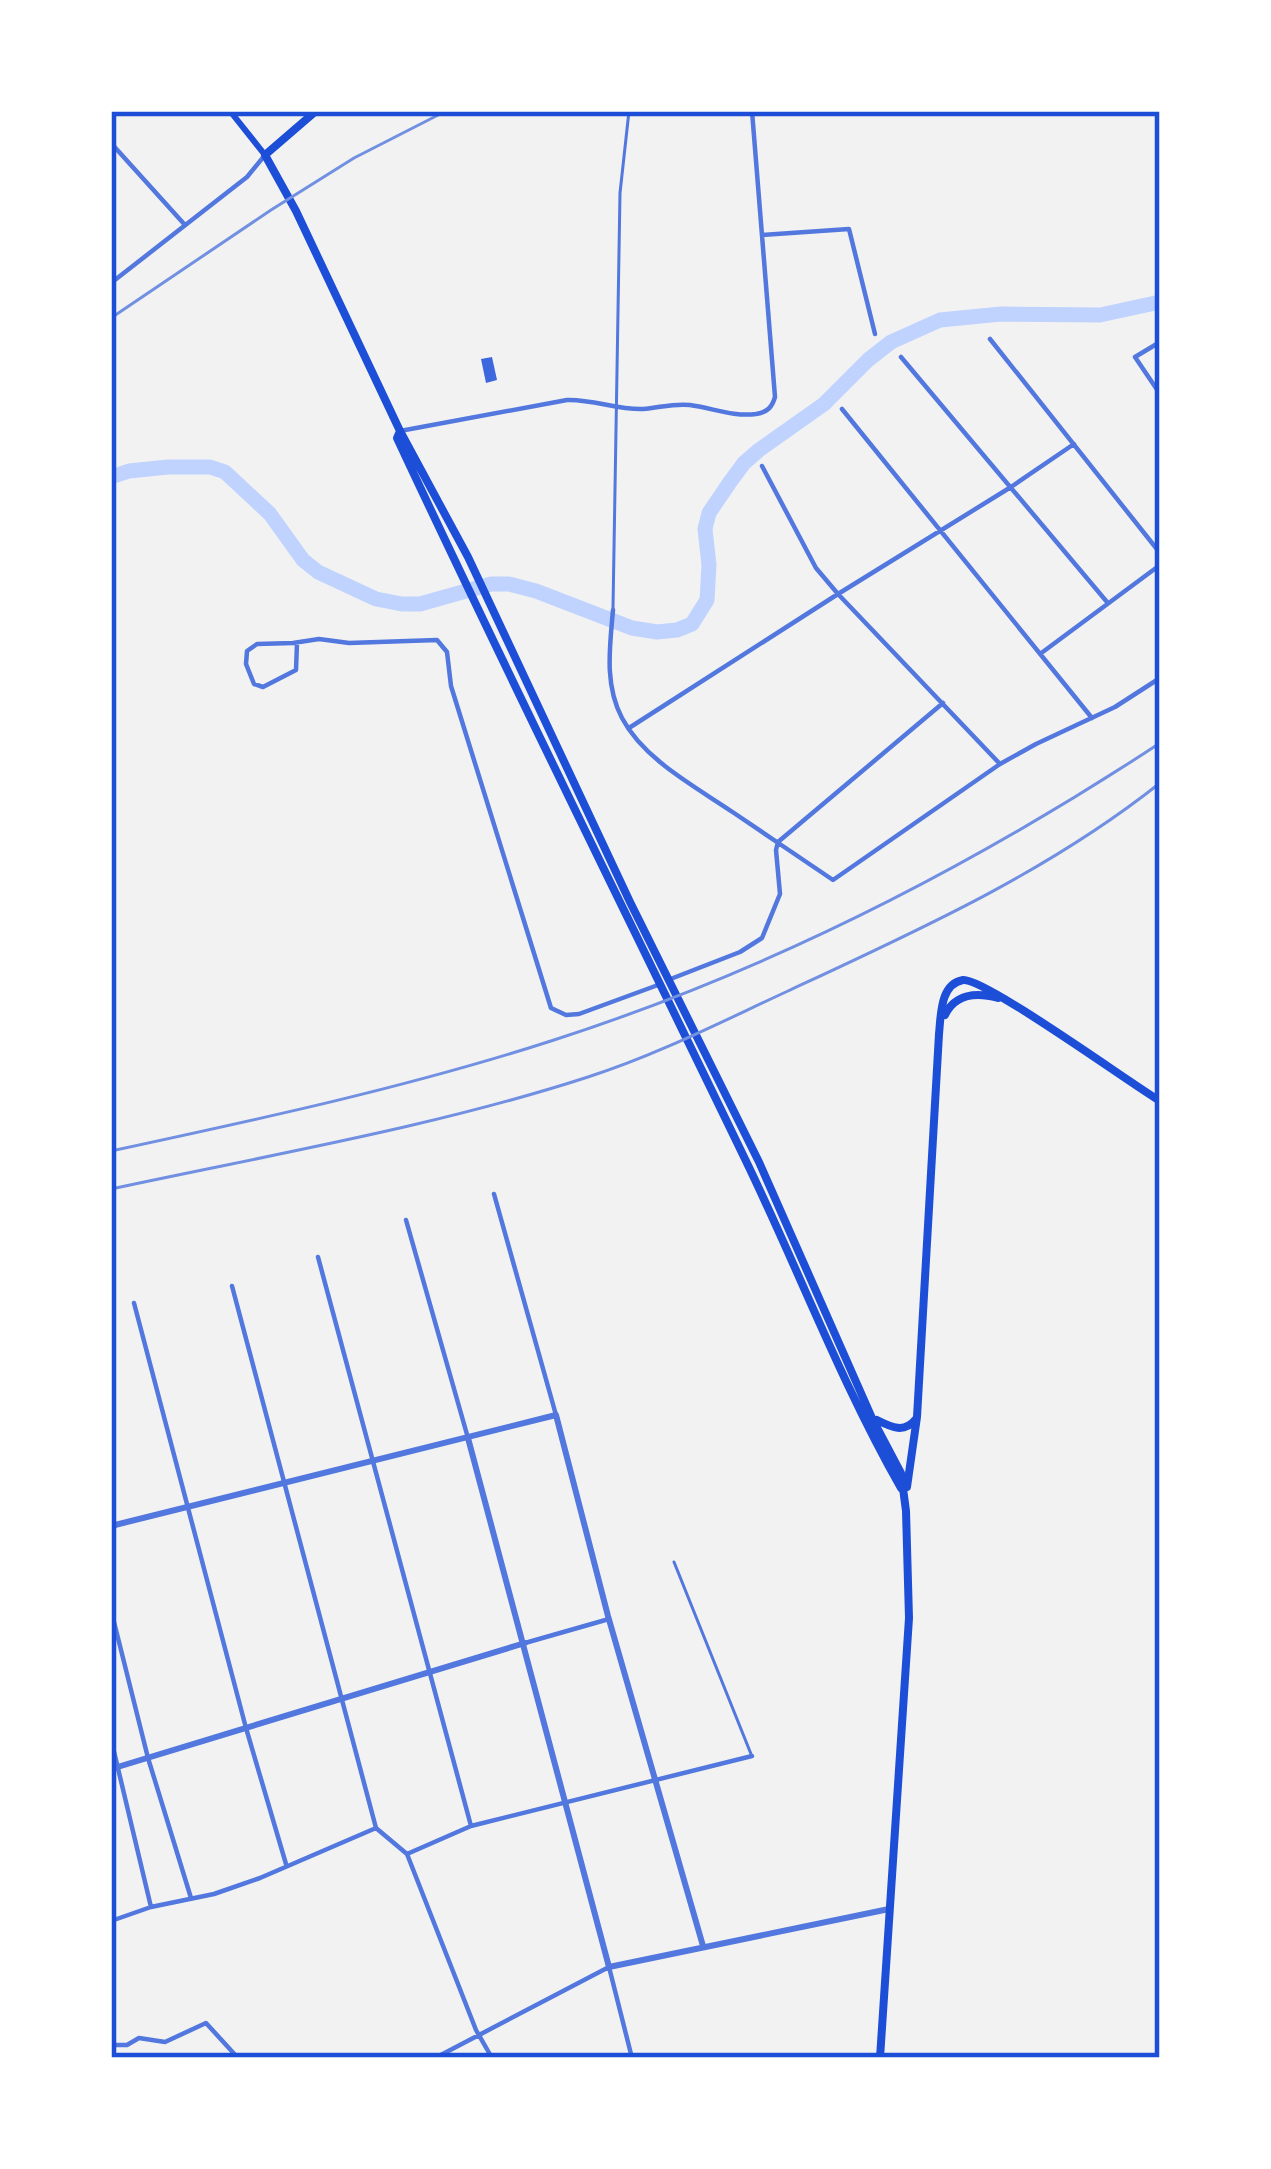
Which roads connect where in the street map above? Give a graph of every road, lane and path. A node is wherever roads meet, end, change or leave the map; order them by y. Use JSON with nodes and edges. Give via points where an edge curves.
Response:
{"nodes":[{"id":1,"x":230,"y":111,"type":"edge"},
{"id":2,"x":316,"y":111,"type":"edge"},
{"id":3,"x":628,"y":111,"type":"edge"},
{"id":4,"x":752,"y":111,"type":"edge"},
{"id":5,"x":111,"y":143,"type":"edge"},
{"id":6,"x":265,"y":155,"type":"junction"},
{"id":7,"x":185,"y":225,"type":"junction"},
{"id":8,"x":762,"y":235,"type":"junction"},
{"id":9,"x":111,"y":283,"type":"edge"},
{"id":10,"x":875,"y":334,"type":"dead end"},
{"id":11,"x":990,"y":340,"type":"dead end"},
{"id":12,"x":1160,"y":342,"type":"edge"},
{"id":13,"x":901,"y":357,"type":"dead end"},
{"id":14,"x":1160,"y":394,"type":"edge"},
{"id":15,"x":616,"y":407,"type":"junction"},
{"id":16,"x":842,"y":410,"type":"dead end"},
{"id":17,"x":400,"y":431,"type":"junction"},
{"id":18,"x":1074,"y":444,"type":"junction"},
{"id":19,"x":762,"y":466,"type":"dead end"},
{"id":20,"x":1011,"y":487,"type":"junction"},
{"id":21,"x":940,"y":530,"type":"junction"},
{"id":22,"x":1160,"y":553,"type":"edge"},
{"id":23,"x":1160,"y":565,"type":"edge"},
{"id":24,"x":838,"y":594,"type":"junction"},
{"id":25,"x":1107,"y":602,"type":"junction"},
{"id":26,"x":613,"y":610,"type":"joint"},
{"id":27,"x":297,"y":643,"type":"junction"},
{"id":28,"x":1040,"y":654,"type":"junction"},
{"id":29,"x":1160,"y":678,"type":"edge"},
{"id":30,"x":944,"y":703,"type":"junction"},
{"id":31,"x":1093,"y":718,"type":"junction"},
{"id":32,"x":629,"y":728,"type":"junction"},
{"id":33,"x":1000,"y":764,"type":"junction"},
{"id":34,"x":778,"y":842,"type":"junction"},
{"id":35,"x":626,"y":905,"type":"junction"},
{"id":36,"x":986,"y":991,"type":"junction"},
{"id":37,"x":946,"y":993,"type":"junction"},
{"id":38,"x":956,"y":1001,"type":"junction"},
{"id":39,"x":939,"y":1034,"type":"junction"},
{"id":40,"x":1160,"y":1101,"type":"edge"},
{"id":41,"x":494,"y":1194,"type":"dead end"},
{"id":42,"x":406,"y":1220,"type":"dead end"},
{"id":43,"x":318,"y":1258,"type":"dead end"},
{"id":44,"x":232,"y":1286,"type":"dead end"},
{"id":45,"x":134,"y":1303,"type":"dead end"},
{"id":46,"x":556,"y":1415,"type":"junction"},
{"id":47,"x":872,"y":1418,"type":"junction"},
{"id":48,"x":917,"y":1418,"type":"junction"},
{"id":49,"x":468,"y":1438,"type":"junction"},
{"id":50,"x":372,"y":1460,"type":"junction"},
{"id":51,"x":284,"y":1482,"type":"junction"},
{"id":52,"x":905,"y":1495,"type":"junction"},
{"id":53,"x":187,"y":1507,"type":"junction"},
{"id":54,"x":111,"y":1526,"type":"edge"},
{"id":55,"x":674,"y":1562,"type":"dead end"},
{"id":56,"x":111,"y":1610,"type":"edge"},
{"id":57,"x":609,"y":1619,"type":"junction"},
{"id":58,"x":525,"y":1643,"type":"junction"},
{"id":59,"x":429,"y":1672,"type":"junction"},
{"id":60,"x":342,"y":1699,"type":"junction"},
{"id":61,"x":246,"y":1728,"type":"junction"},
{"id":62,"x":111,"y":1739,"type":"edge"},
{"id":63,"x":752,"y":1756,"type":"joint"},
{"id":64,"x":148,"y":1758,"type":"junction"},
{"id":65,"x":114,"y":1768,"type":"edge"},
{"id":66,"x":657,"y":1779,"type":"junction"},
{"id":67,"x":567,"y":1802,"type":"junction"},
{"id":68,"x":470,"y":1826,"type":"junction"},
{"id":69,"x":376,"y":1828,"type":"junction"},
{"id":70,"x":407,"y":1854,"type":"junction"},
{"id":71,"x":286,"y":1864,"type":"junction"},
{"id":72,"x":191,"y":1898,"type":"junction"},
{"id":73,"x":151,"y":1907,"type":"junction"},
{"id":74,"x":889,"y":1909,"type":"junction"},
{"id":75,"x":111,"y":1921,"type":"edge"},
{"id":76,"x":704,"y":1946,"type":"junction"},
{"id":77,"x":609,"y":1967,"type":"junction"},
{"id":78,"x":479,"y":2036,"type":"junction"},
{"id":79,"x":111,"y":2045,"type":"edge"},
{"id":80,"x":238,"y":2058,"type":"edge"},
{"id":81,"x":435,"y":2058,"type":"edge"},
{"id":82,"x":492,"y":2058,"type":"edge"},
{"id":83,"x":632,"y":2058,"type":"edge"},
{"id":84,"x":880,"y":2058,"type":"edge"}],
"edges":[{"from":1,"to":6,"type":"main road"},
{"from":2,"to":6,"type":"main road"},
{"from":3,"to":15,"type":"lane"},
{"from":4,"to":8,"type":"street"},
{"from":5,"to":7,"type":"street"},
{"from":6,"to":7,"type":"street"},
{"from":6,"to":17,"type":"main road"},
{"from":7,"to":9,"type":"street"},
{"from":8,"to":10,"type":"street","via":[[849,230]]},
{"from":8,"to":15,"type":"street","via":[[773,405],[760,414]]},
{"from":11,"to":18,"type":"street"},
{"from":12,"to":14,"type":"street","via":[[1135,357]]},
{"from":13,"to":20,"type":"street"},
{"from":15,"to":17,"type":"street","via":[[567,400]]},
{"from":15,"to":26,"type":"lane"},
{"from":16,"to":21,"type":"street"},
{"from":17,"to":35,"type":"main road","via":[[468,557]]},
{"from":17,"to":35,"type":"main road","via":[[454,561]]},
{"from":18,"to":20,"type":"street"},
{"from":18,"to":22,"type":"street"},
{"from":19,"to":24,"type":"street"},
{"from":20,"to":21,"type":"street"},
{"from":20,"to":25,"type":"street"},
{"from":21,"to":24,"type":"street"},
{"from":21,"to":28,"type":"street"},
{"from":23,"to":25,"type":"street"},
{"from":24,"to":30,"type":"street"},
{"from":24,"to":32,"type":"street"},
{"from":25,"to":28,"type":"street"},
{"from":26,"to":32,"type":"street","via":[[608,662]]},
{"from":27,"to":27,"type":"street","via":[[247,651],[254,684],[296,670]]},
{"from":27,"to":34,"type":"street","via":[[437,640],[447,652],[479,781],[558,1013],[616,1002],[753,946],[780,894]]},
{"from":28,"to":31,"type":"street"},
{"from":29,"to":31,"type":"street"},
{"from":30,"to":33,"type":"street"},
{"from":30,"to":34,"type":"street"},
{"from":31,"to":33,"type":"street"},
{"from":32,"to":34,"type":"street","via":[[683,778]]},
{"from":33,"to":34,"type":"street","via":[[833,880]]},
{"from":35,"to":47,"type":"main road","via":[[760,1162]]},
{"from":35,"to":52,"type":"main road"},
{"from":36,"to":37,"type":"main road","via":[[961,980]]},
{"from":36,"to":38,"type":"main road"},
{"from":36,"to":40,"type":"main road"},
{"from":37,"to":38,"type":"main road"},
{"from":37,"to":39,"type":"main road"},
{"from":38,"to":39,"type":"main road"},
{"from":39,"to":48,"type":"main road"},
{"from":41,"to":46,"type":"street"},
{"from":42,"to":49,"type":"street"},
{"from":43,"to":50,"type":"street"},
{"from":44,"to":51,"type":"street"},
{"from":45,"to":53,"type":"street"},
{"from":46,"to":49,"type":"street"},
{"from":46,"to":57,"type":"street"},
{"from":47,"to":48,"type":"main road","via":[[899,1429]]},
{"from":47,"to":52,"type":"main road"},
{"from":48,"to":52,"type":"main road"},
{"from":49,"to":50,"type":"street"},
{"from":49,"to":58,"type":"street"},
{"from":50,"to":51,"type":"street"},
{"from":50,"to":59,"type":"street"},
{"from":51,"to":53,"type":"street"},
{"from":51,"to":60,"type":"street"},
{"from":52,"to":74,"type":"main road","via":[[909,1618]]},
{"from":53,"to":54,"type":"street"},
{"from":53,"to":61,"type":"street"},
{"from":55,"to":63,"type":"lane"},
{"from":56,"to":64,"type":"street"},
{"from":57,"to":58,"type":"street"},
{"from":57,"to":66,"type":"street"},
{"from":58,"to":59,"type":"street"},
{"from":58,"to":67,"type":"street"},
{"from":59,"to":60,"type":"street"},
{"from":59,"to":68,"type":"street"},
{"from":60,"to":61,"type":"street"},
{"from":60,"to":69,"type":"street"},
{"from":61,"to":64,"type":"street"},
{"from":61,"to":71,"type":"street"},
{"from":62,"to":65,"type":"street"},
{"from":63,"to":66,"type":"street"},
{"from":64,"to":65,"type":"street"},
{"from":64,"to":72,"type":"street"},
{"from":65,"to":73,"type":"street"},
{"from":66,"to":67,"type":"street"},
{"from":66,"to":76,"type":"street"},
{"from":67,"to":68,"type":"street"},
{"from":67,"to":77,"type":"street"},
{"from":68,"to":70,"type":"street"},
{"from":69,"to":70,"type":"street"},
{"from":69,"to":71,"type":"street"},
{"from":70,"to":78,"type":"street"},
{"from":71,"to":72,"type":"street"},
{"from":72,"to":73,"type":"street"},
{"from":73,"to":75,"type":"street"},
{"from":74,"to":76,"type":"street"},
{"from":74,"to":84,"type":"main road"},
{"from":76,"to":77,"type":"street"},
{"from":77,"to":78,"type":"street"},
{"from":77,"to":83,"type":"street"},
{"from":78,"to":81,"type":"street"},
{"from":78,"to":82,"type":"street"},
{"from":79,"to":80,"type":"street","via":[[165,2042],[206,2023]]}]}
